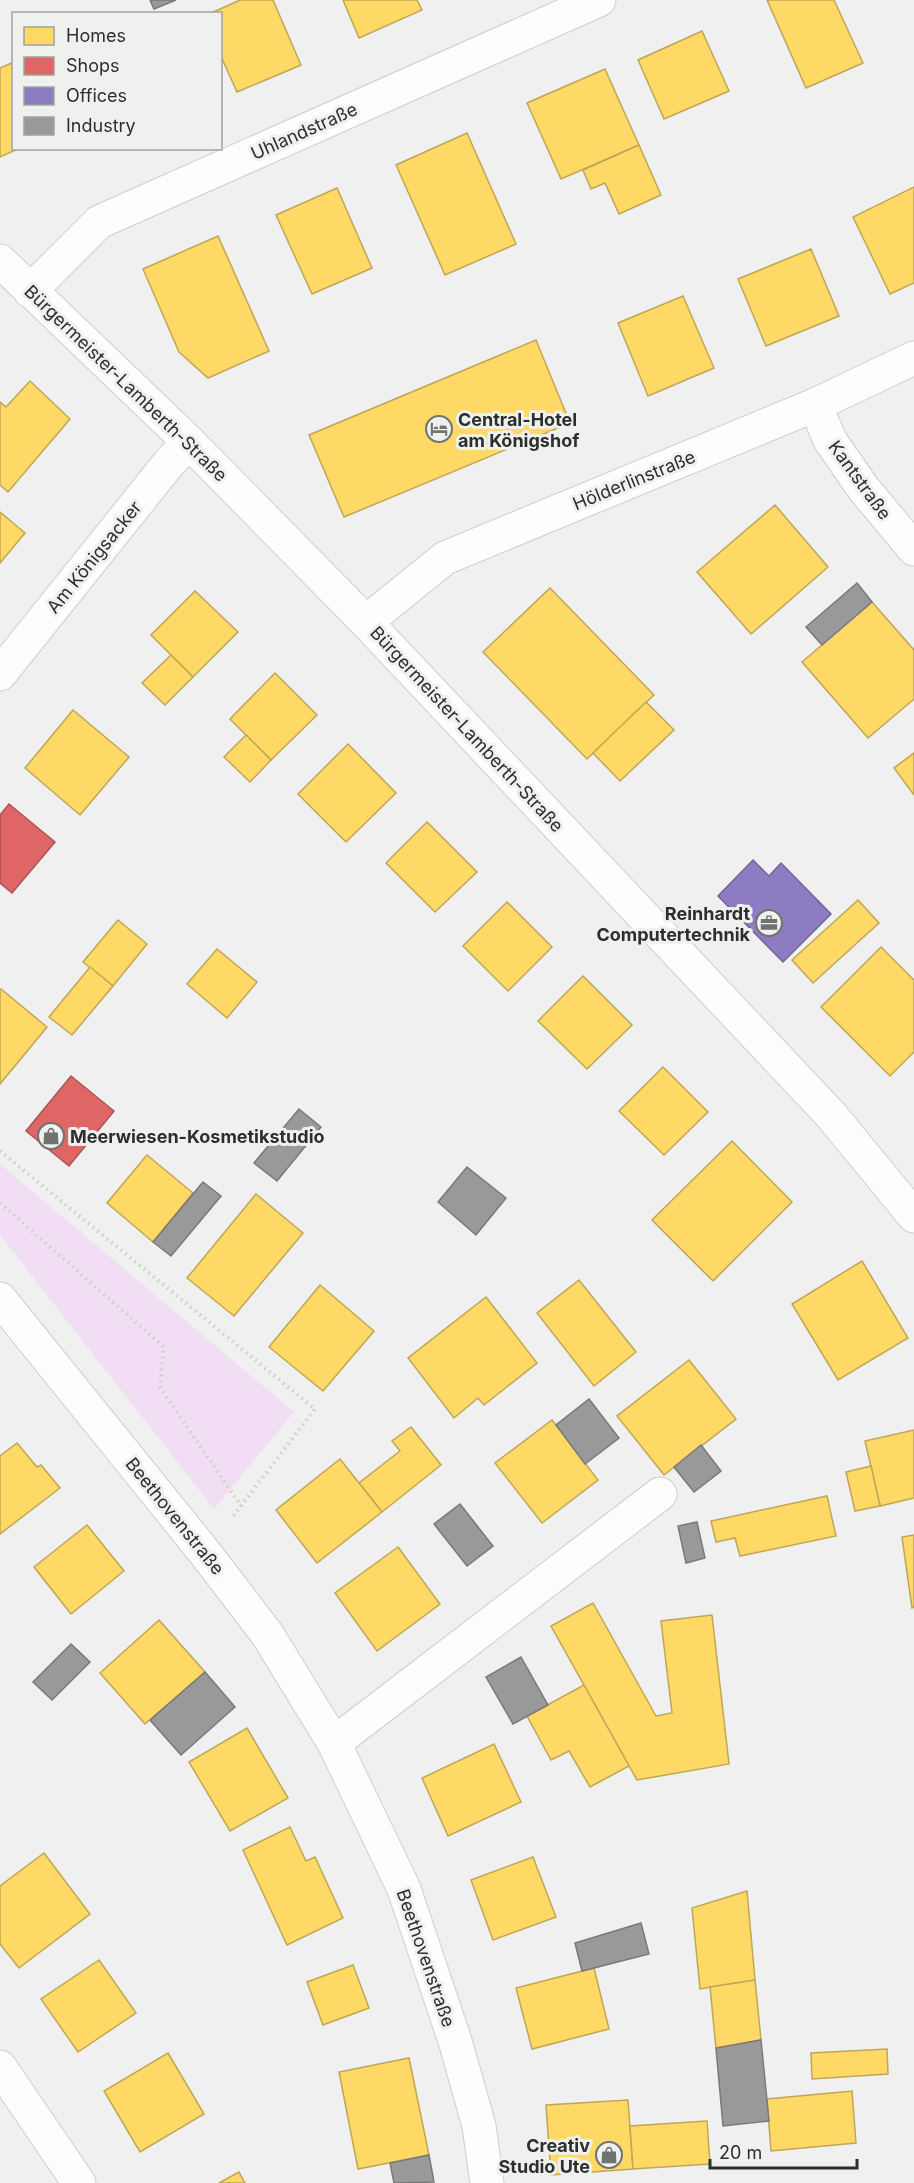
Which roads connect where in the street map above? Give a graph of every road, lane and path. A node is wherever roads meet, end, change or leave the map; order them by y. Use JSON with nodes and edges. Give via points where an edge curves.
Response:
{"nodes":[{"id":1,"x":599,"y":0,"type":"edge"},
{"id":2,"x":0,"y":261,"type":"edge"},
{"id":3,"x":30,"y":291,"type":"junction"},
{"id":4,"x":914,"y":358,"type":"edge"},
{"id":5,"x":815,"y":405,"type":"junction"},
{"id":6,"x":189,"y":442,"type":"junction"},
{"id":7,"x":914,"y":549,"type":"edge"},
{"id":8,"x":366,"y":622,"type":"junction"},
{"id":9,"x":0,"y":674,"type":"edge"},
{"id":10,"x":0,"y":1151,"type":"edge"},
{"id":11,"x":0,"y":1203,"type":"edge"},
{"id":12,"x":914,"y":1216,"type":"edge"},
{"id":13,"x":0,"y":1299,"type":"edge"},
{"id":14,"x":660,"y":1494,"type":"dead end"},
{"id":15,"x":241,"y":1506,"type":"junction"},
{"id":16,"x":205,"y":1554,"type":"junction"},
{"id":17,"x":334,"y":1743,"type":"junction"},
{"id":18,"x":0,"y":2067,"type":"edge"},
{"id":19,"x":80,"y":2183,"type":"edge"},
{"id":20,"x":487,"y":2183,"type":"edge"}],
"edges":[{"from":1,"to":3,"type":"street","name":"Uhlandstraße","via":[[99,222]]},
{"from":2,"to":3,"type":"street","name":"Bürgermeister-Lamberth-Straße"},
{"from":3,"to":6,"type":"street","name":"Bürgermeister-Lamberth-Straße"},
{"from":4,"to":5,"type":"street","name":"Hölderlinstraße"},
{"from":5,"to":7,"type":"street","name":"Kantstraße","via":[[830,440],[863,488]]},
{"from":5,"to":8,"type":"street","name":"Hölderlinstraße","via":[[445,558]]},
{"from":6,"to":8,"type":"street","name":"Bürgermeister-Lamberth-Straße"},
{"from":6,"to":9,"type":"street","name":"Am Königsacker"},
{"from":8,"to":12,"type":"street","name":"Bürgermeister-Lamberth-Straße","via":[[831,1115]]},
{"from":10,"to":15,"type":"path","via":[[315,1409]]},
{"from":11,"to":15,"type":"path","via":[[164,1347],[160,1387]]},
{"from":13,"to":16,"type":"street","name":"Beethovenstraße"},
{"from":14,"to":17,"type":"street"},
{"from":15,"to":16,"type":"path"},
{"from":16,"to":17,"type":"street","name":"Beethovenstraße","via":[[267,1634]]},
{"from":17,"to":20,"type":"street","name":"Beethovenstraße","via":[[404,1889],[456,2044],[479,2126]]},
{"from":18,"to":19,"type":"street"}]}
